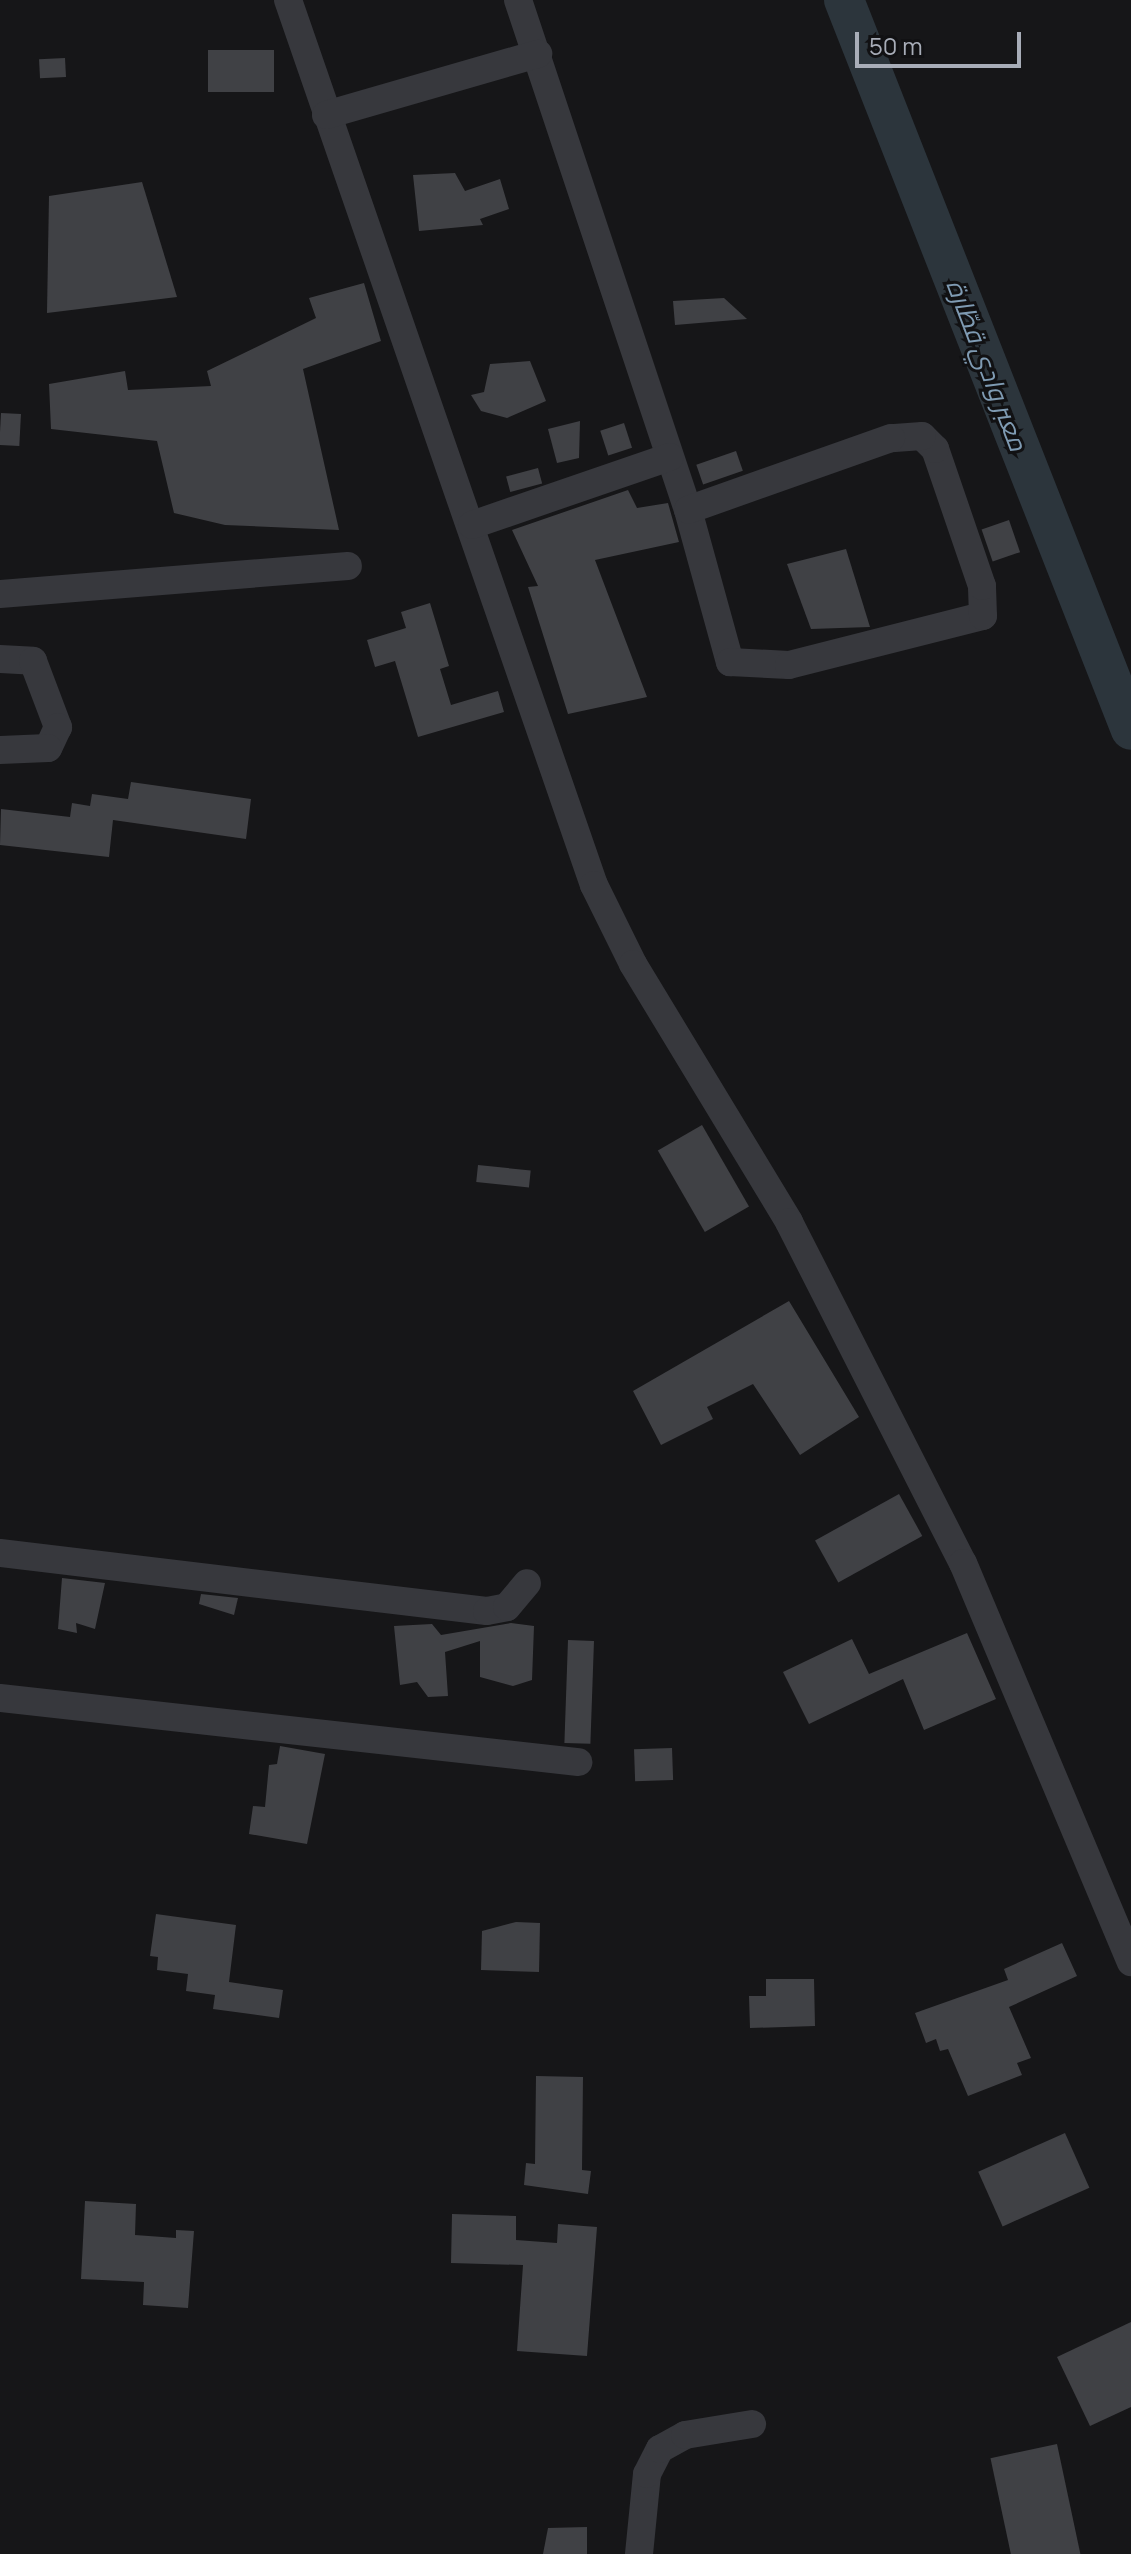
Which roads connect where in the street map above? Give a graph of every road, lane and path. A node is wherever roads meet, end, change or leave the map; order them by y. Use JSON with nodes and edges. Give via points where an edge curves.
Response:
{"nodes":[{"id":1,"x":288,"y":0,"type":"edge"},
{"id":2,"x":518,"y":0,"type":"edge"},
{"id":3,"x":538,"y":54,"type":"junction"},
{"id":4,"x":326,"y":115,"type":"junction"},
{"id":5,"x":670,"y":457,"type":"junction"},
{"id":6,"x":688,"y":510,"type":"junction"},
{"id":7,"x":472,"y":525,"type":"junction"},
{"id":8,"x":348,"y":566,"type":"dead end"},
{"id":9,"x":0,"y":594,"type":"edge"},
{"id":10,"x":0,"y":659,"type":"edge"},
{"id":11,"x":0,"y":750,"type":"edge"},
{"id":12,"x":0,"y":1553,"type":"edge"},
{"id":13,"x":527,"y":1583,"type":"dead end"},
{"id":14,"x":0,"y":1698,"type":"edge"},
{"id":15,"x":578,"y":1762,"type":"dead end"},
{"id":16,"x":1131,"y":1962,"type":"edge"},
{"id":17,"x":752,"y":2424,"type":"dead end"},
{"id":18,"x":639,"y":2554,"type":"edge"}],
"edges":[{"from":1,"to":4,"type":"street"},
{"from":2,"to":3,"type":"street"},
{"from":3,"to":4,"type":"street"},
{"from":3,"to":5,"type":"street"},
{"from":4,"to":7,"type":"street"},
{"from":5,"to":6,"type":"street"},
{"from":5,"to":7,"type":"street"},
{"from":6,"to":6,"type":"street","via":[[730,662],[789,665],[983,616],[982,586],[935,449],[922,436],[891,438]]},
{"from":7,"to":16,"type":"street","via":[[594,885],[633,964],[789,1222],[963,1563]]},
{"from":8,"to":9,"type":"street"},
{"from":10,"to":11,"type":"street","via":[[33,661],[58,727],[48,748]]},
{"from":12,"to":13,"type":"street","via":[[487,1611],[507,1607]]},
{"from":14,"to":15,"type":"street"},
{"from":17,"to":18,"type":"street","via":[[685,2435],[660,2449],[647,2474]]}]}
